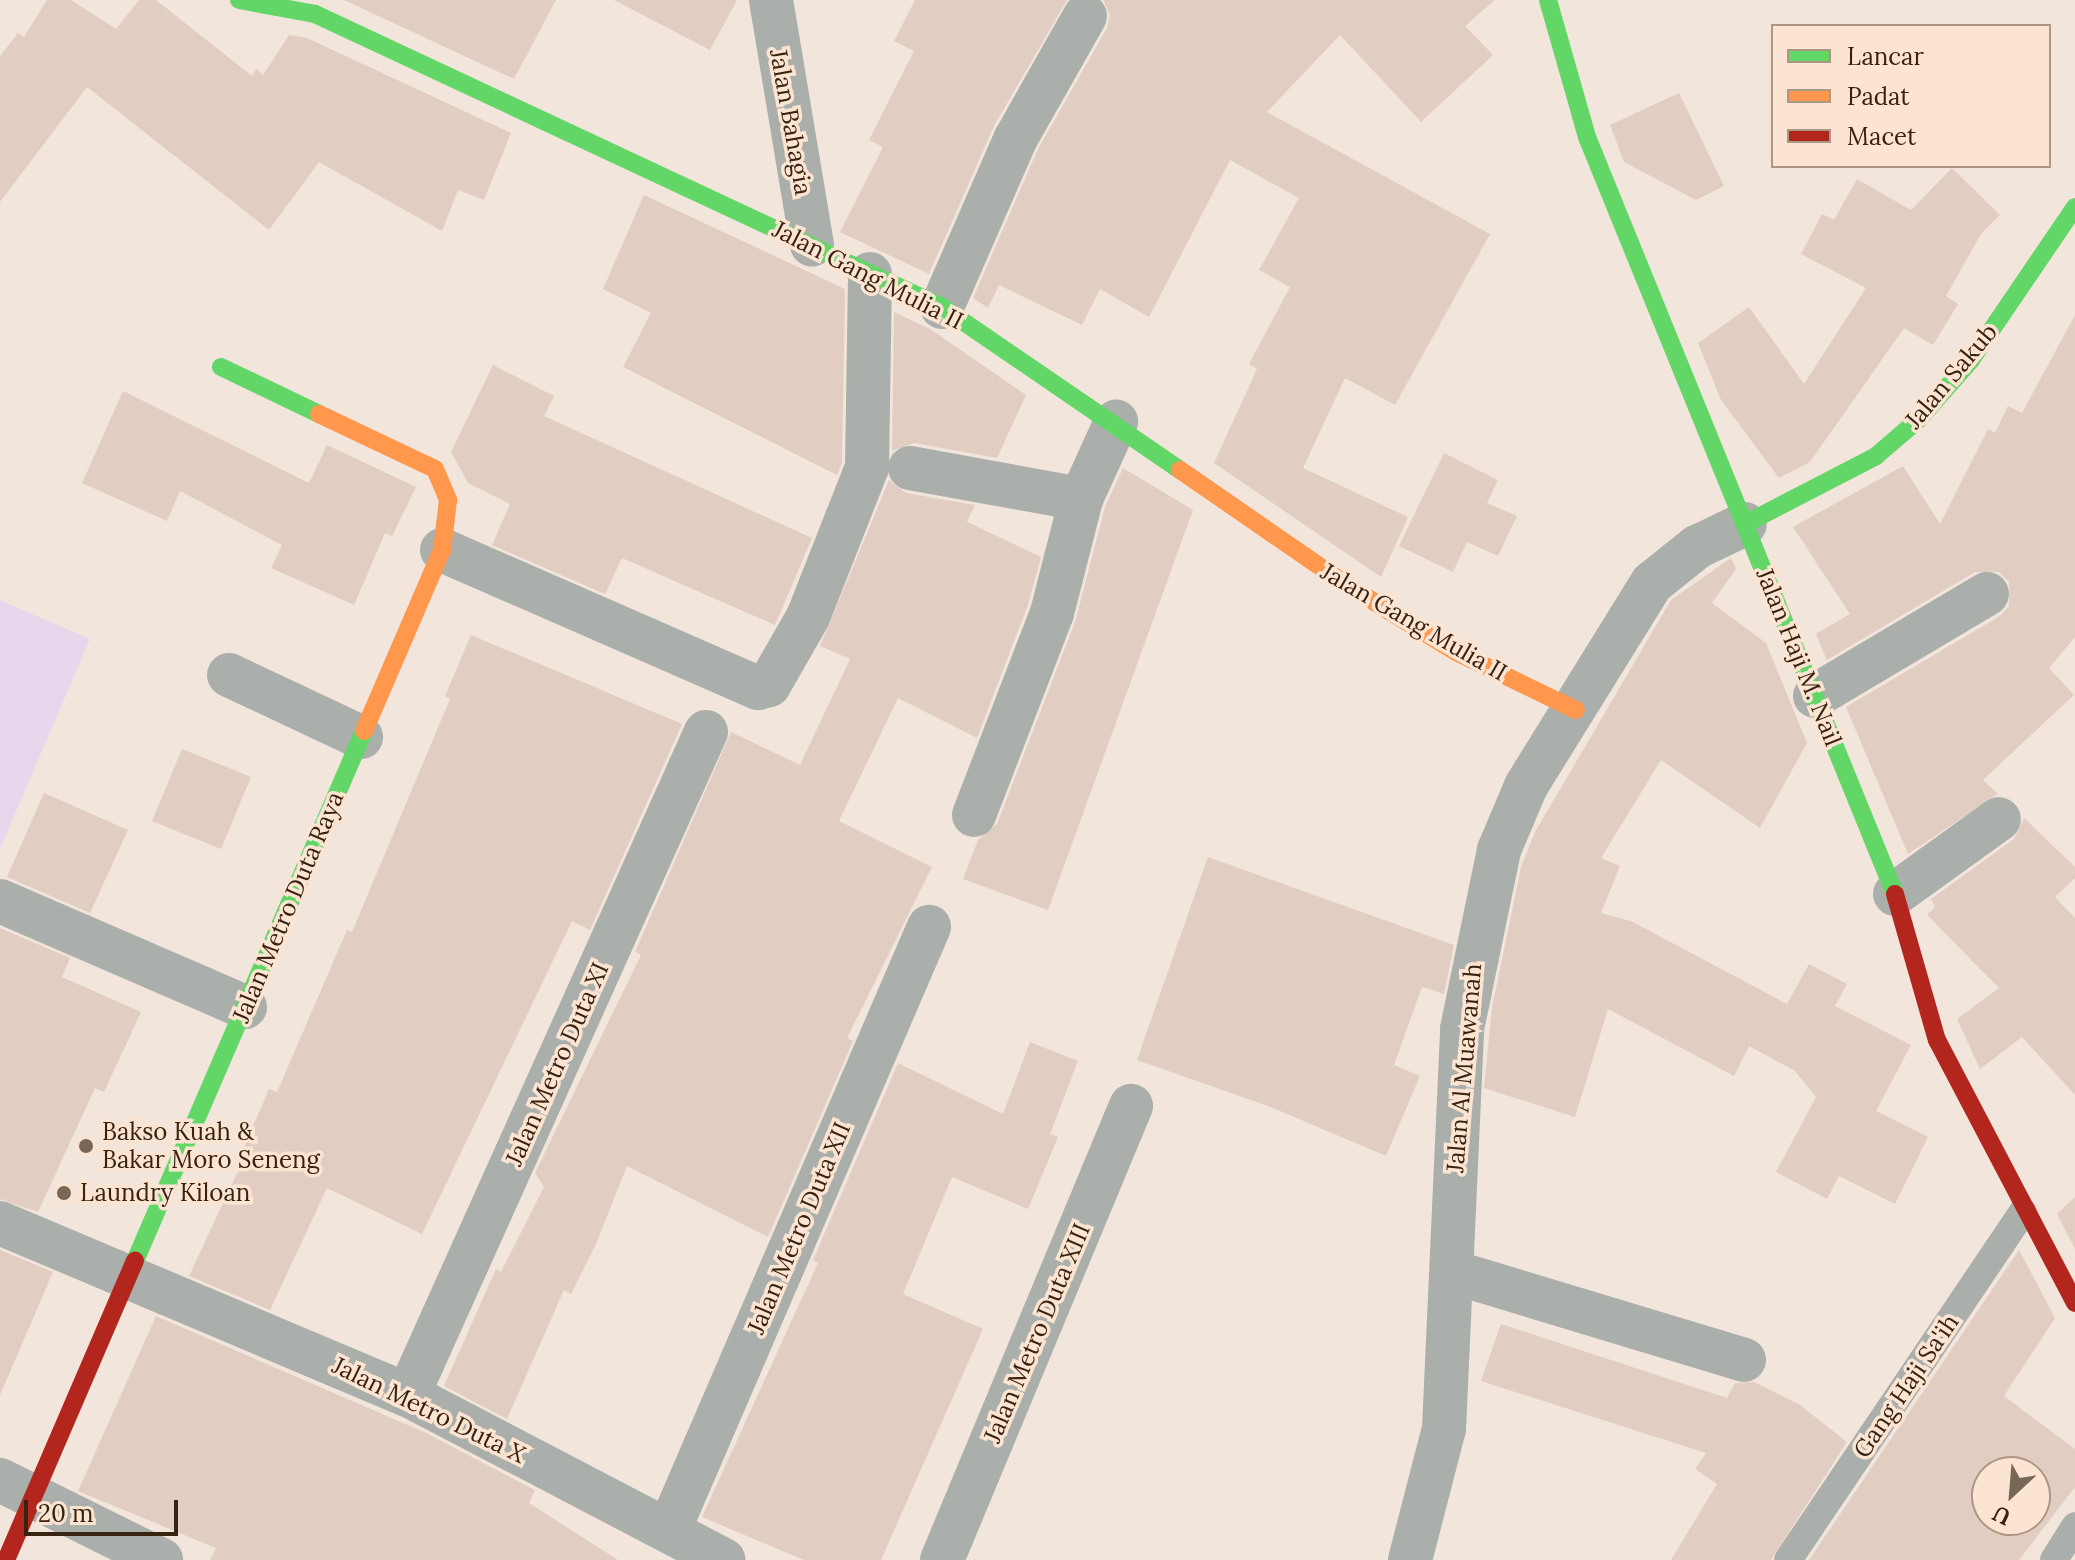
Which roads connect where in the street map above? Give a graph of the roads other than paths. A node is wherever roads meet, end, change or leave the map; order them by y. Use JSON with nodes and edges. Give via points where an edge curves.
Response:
{"nodes":[{"id":1,"x":239,"y":0,"type":"edge"},
{"id":2,"x":771,"y":0,"type":"edge"},
{"id":3,"x":1548,"y":0,"type":"edge"},
{"id":4,"x":1085,"y":16,"type":"dead end"},
{"id":5,"x":2075,"y":207,"type":"edge"},
{"id":6,"x":812,"y":245,"type":"junction"},
{"id":7,"x":870,"y":274,"type":"junction"},
{"id":8,"x":942,"y":307,"type":"junction"},
{"id":9,"x":221,"y":367,"type":"dead end"},
{"id":10,"x":1116,"y":422,"type":"junction"},
{"id":11,"x":910,"y":468,"type":"dead end"},
{"id":12,"x":1081,"y":499,"type":"junction"},
{"id":13,"x":1745,"y":524,"type":"junction"},
{"id":14,"x":442,"y":550,"type":"junction"},
{"id":15,"x":1987,"y":594,"type":"dead end"},
{"id":16,"x":229,"y":675,"type":"dead end"},
{"id":17,"x":1815,"y":696,"type":"junction"},
{"id":18,"x":1576,"y":710,"type":"junction"},
{"id":19,"x":706,"y":732,"type":"dead end"},
{"id":20,"x":361,"y":737,"type":"junction"},
{"id":21,"x":974,"y":815,"type":"dead end"},
{"id":22,"x":1999,"y":819,"type":"dead end"},
{"id":23,"x":1895,"y":894,"type":"junction"},
{"id":24,"x":0,"y":901,"type":"edge"},
{"id":25,"x":929,"y":927,"type":"dead end"},
{"id":26,"x":245,"y":1007,"type":"junction"},
{"id":27,"x":1131,"y":1106,"type":"dead end"},
{"id":28,"x":2023,"y":1212,"type":"junction"},
{"id":29,"x":0,"y":1223,"type":"edge"},
{"id":30,"x":1453,"y":1272,"type":"junction"},
{"id":31,"x":128,"y":1278,"type":"junction"},
{"id":32,"x":2075,"y":1303,"type":"edge"},
{"id":33,"x":1744,"y":1360,"type":"dead end"},
{"id":34,"x":408,"y":1395,"type":"junction"},
{"id":35,"x":17,"y":1488,"type":"edge"},
{"id":36,"x":2075,"y":1526,"type":"edge"},
{"id":37,"x":669,"y":1530,"type":"junction"},
{"id":38,"x":6,"y":1560,"type":"edge"},
{"id":39,"x":161,"y":1560,"type":"edge"},
{"id":40,"x":723,"y":1560,"type":"edge"},
{"id":41,"x":942,"y":1560,"type":"edge"},
{"id":42,"x":1410,"y":1560,"type":"edge"},
{"id":43,"x":1788,"y":1560,"type":"edge"},
{"id":44,"x":2054,"y":1560,"type":"edge"}],
"edges":[{"from":1,"to":6,"type":"street","name":"Jalan Gang Mulia II","via":[[315,14]]},
{"from":2,"to":6,"type":"street","name":"Jalan Bahagia"},
{"from":3,"to":13,"type":"street","name":"Jalan Haji M. Nail","via":[[1587,137]]},
{"from":4,"to":8,"type":"street","via":[[1016,138]]},
{"from":5,"to":13,"type":"street","name":"Jalan Sakub","via":[[1971,360],[1918,420],[1876,456]]},
{"from":6,"to":7,"type":"street","name":"Jalan Gang Mulia II"},
{"from":7,"to":8,"type":"street","name":"Jalan Gang Mulia II"},
{"from":7,"to":14,"type":"street","via":[[867,467],[808,617],[769,685],[758,688]]},
{"from":8,"to":10,"type":"street","name":"Jalan Gang Mulia II"},
{"from":9,"to":14,"type":"street","name":"Jalan Metro Duta Raya","via":[[435,469],[448,500]]},
{"from":10,"to":12,"type":"street"},
{"from":10,"to":18,"type":"street","name":"Jalan Gang Mulia II","via":[[1180,473],[1345,584],[1456,652]]},
{"from":11,"to":12,"type":"street"},
{"from":12,"to":21,"type":"street","via":[[1052,613]]},
{"from":13,"to":17,"type":"street","name":"Jalan Haji M. Nail"},
{"from":13,"to":18,"type":"street","name":"Jalan Al Muawanah","via":[[1697,547],[1652,583]]},
{"from":14,"to":20,"type":"street","name":"Jalan Metro Duta Raya"},
{"from":15,"to":17,"type":"street"},
{"from":16,"to":20,"type":"street"},
{"from":17,"to":23,"type":"street","name":"Jalan Haji M. Nail"},
{"from":18,"to":30,"type":"street","name":"Jalan Al Muawanah","via":[[1521,799],[1499,850],[1475,951],[1462,1029],[1453,1147]]},
{"from":19,"to":34,"type":"street","name":"Jalan Metro Duta XI"},
{"from":20,"to":26,"type":"street","name":"Jalan Metro Duta Raya"},
{"from":22,"to":23,"type":"street"},
{"from":23,"to":28,"type":"street","name":"Jalan Haji M. Nail","via":[[1937,1040]]},
{"from":24,"to":26,"type":"street"},
{"from":25,"to":37,"type":"street","name":"Jalan Metro Duta XII"},
{"from":26,"to":31,"type":"street","name":"Jalan Metro Duta Raya"},
{"from":27,"to":41,"type":"street","name":"Jalan Metro Duta XIII"},
{"from":28,"to":32,"type":"street","name":"Jalan Haji M. Nail"},
{"from":28,"to":43,"type":"lane","name":"Gang Haji Sa'ih"},
{"from":29,"to":31,"type":"street","name":"Jalan Metro Duta X"},
{"from":30,"to":33,"type":"street"},
{"from":30,"to":42,"type":"street","name":"Jalan Al Muawanah","via":[[1444,1429]]},
{"from":31,"to":34,"type":"street","name":"Jalan Metro Duta X"},
{"from":31,"to":35,"type":"street","name":"Jalan Metro Duta Raya"},
{"from":34,"to":37,"type":"street","name":"Jalan Metro Duta X"},
{"from":35,"to":38,"type":"street","name":"Jalan Metro Duta Raya"},
{"from":35,"to":39,"type":"street"},
{"from":36,"to":44,"type":"lane"},
{"from":37,"to":40,"type":"street","name":"Jalan Metro Duta X"}]}
